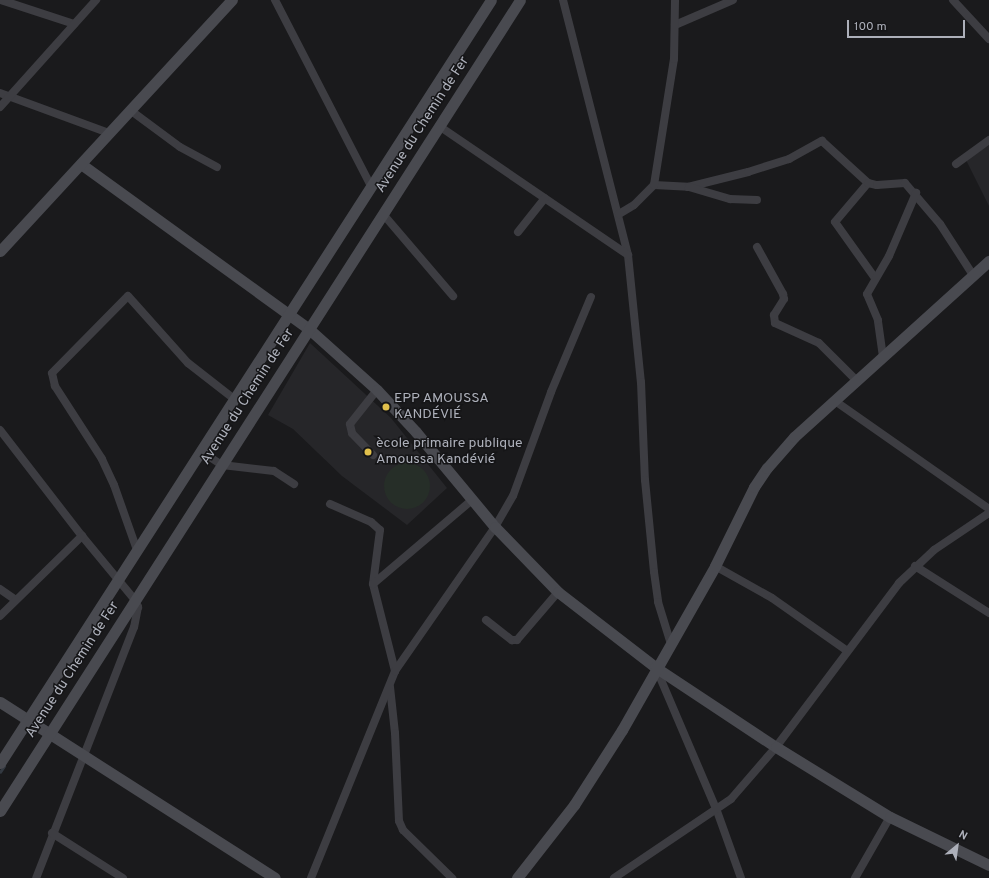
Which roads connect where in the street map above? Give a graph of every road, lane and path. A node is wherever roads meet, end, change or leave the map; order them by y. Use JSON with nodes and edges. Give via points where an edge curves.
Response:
{"nodes":[{"id":1,"x":1,"y":0,"type":"edge"},
{"id":2,"x":96,"y":0,"type":"edge"},
{"id":3,"x":232,"y":0,"type":"edge"},
{"id":4,"x":275,"y":0,"type":"edge"},
{"id":5,"x":491,"y":0,"type":"edge"},
{"id":6,"x":520,"y":0,"type":"edge"},
{"id":7,"x":563,"y":0,"type":"edge"},
{"id":8,"x":675,"y":0,"type":"edge"},
{"id":9,"x":733,"y":0,"type":"edge"},
{"id":10,"x":953,"y":0,"type":"edge"},
{"id":11,"x":74,"y":24,"type":"junction"},
{"id":12,"x":675,"y":24,"type":"junction"},
{"id":13,"x":989,"y":40,"type":"edge"},
{"id":14,"x":0,"y":93,"type":"edge"},
{"id":15,"x":10,"y":96,"type":"junction"},
{"id":16,"x":0,"y":107,"type":"edge"},
{"id":17,"x":130,"y":110,"type":"junction"},
{"id":18,"x":440,"y":126,"type":"junction"},
{"id":19,"x":109,"y":133,"type":"junction"},
{"id":20,"x":989,"y":140,"type":"edge"},
{"id":21,"x":81,"y":164,"type":"junction"},
{"id":22,"x":956,"y":164,"type":"dead end"},
{"id":23,"x":216,"y":167,"type":"dead end"},
{"id":24,"x":868,"y":182,"type":"junction"},
{"id":25,"x":654,"y":185,"type":"junction"},
{"id":26,"x":371,"y":186,"type":"junction"},
{"id":27,"x":688,"y":187,"type":"junction"},
{"id":28,"x":916,"y":193,"type":"junction"},
{"id":29,"x":544,"y":198,"type":"junction"},
{"id":30,"x":757,"y":200,"type":"dead end"},
{"id":31,"x":383,"y":214,"type":"junction"},
{"id":32,"x":619,"y":214,"type":"junction"},
{"id":33,"x":518,"y":232,"type":"dead end"},
{"id":34,"x":757,"y":247,"type":"dead end"},
{"id":35,"x":0,"y":251,"type":"edge"},
{"id":36,"x":628,"y":255,"type":"junction"},
{"id":37,"x":989,"y":261,"type":"edge"},
{"id":38,"x":973,"y":275,"type":"junction"},
{"id":39,"x":875,"y":278,"type":"junction"},
{"id":40,"x":453,"y":296,"type":"dead end"},
{"id":41,"x":591,"y":297,"type":"dead end"},
{"id":42,"x":289,"y":314,"type":"junction"},
{"id":43,"x":309,"y":329,"type":"junction"},
{"id":44,"x":883,"y":357,"type":"junction"},
{"id":45,"x":858,"y":382,"type":"junction"},
{"id":46,"x":377,"y":390,"type":"junction"},
{"id":47,"x":234,"y":399,"type":"junction"},
{"id":48,"x":835,"y":401,"type":"junction"},
{"id":49,"x":0,"y":430,"type":"edge"},
{"id":50,"x":201,"y":451,"type":"junction"},
{"id":51,"x":373,"y":455,"type":"dead end"},
{"id":52,"x":222,"y":465,"type":"junction"},
{"id":53,"x":294,"y":484,"type":"dead end"},
{"id":54,"x":472,"y":500,"type":"junction"},
{"id":55,"x":330,"y":504,"type":"dead end"},
{"id":56,"x":989,"y":510,"type":"edge"},
{"id":57,"x":989,"y":513,"type":"edge"},
{"id":58,"x":495,"y":526,"type":"junction"},
{"id":59,"x":82,"y":536,"type":"junction"},
{"id":60,"x":137,"y":550,"type":"junction"},
{"id":61,"x":715,"y":566,"type":"junction"},
{"id":62,"x":915,"y":566,"type":"junction"},
{"id":63,"x":117,"y":580,"type":"junction"},
{"id":64,"x":373,"y":584,"type":"junction"},
{"id":65,"x":0,"y":589,"type":"edge"},
{"id":66,"x":558,"y":592,"type":"junction"},
{"id":67,"x":16,"y":600,"type":"junction"},
{"id":68,"x":136,"y":600,"type":"junction"},
{"id":69,"x":989,"y":614,"type":"edge"},
{"id":70,"x":0,"y":616,"type":"edge"},
{"id":71,"x":486,"y":620,"type":"dead end"},
{"id":72,"x":670,"y":641,"type":"junction"},
{"id":73,"x":846,"y":650,"type":"junction"},
{"id":74,"x":655,"y":667,"type":"junction"},
{"id":75,"x":395,"y":671,"type":"junction"},
{"id":76,"x":390,"y":686,"type":"junction"},
{"id":77,"x":0,"y":702,"type":"edge"},
{"id":78,"x":28,"y":719,"type":"junction"},
{"id":79,"x":50,"y":734,"type":"junction"},
{"id":80,"x":776,"y":747,"type":"junction"},
{"id":81,"x":83,"y":754,"type":"junction"},
{"id":82,"x":0,"y":763,"type":"edge"},
{"id":83,"x":0,"y":811,"type":"edge"},
{"id":84,"x":717,"y":811,"type":"junction"},
{"id":85,"x":890,"y":817,"type":"junction"},
{"id":86,"x":52,"y":833,"type":"junction"},
{"id":87,"x":989,"y":865,"type":"edge"},
{"id":88,"x":36,"y":878,"type":"edge"},
{"id":89,"x":124,"y":878,"type":"edge"},
{"id":90,"x":275,"y":878,"type":"edge"},
{"id":91,"x":311,"y":878,"type":"edge"},
{"id":92,"x":452,"y":878,"type":"edge"},
{"id":93,"x":517,"y":878,"type":"edge"},
{"id":94,"x":614,"y":878,"type":"edge"},
{"id":95,"x":741,"y":878,"type":"edge"},
{"id":96,"x":855,"y":878,"type":"edge"}],
"edges":[{"from":1,"to":11,"type":"street"},
{"from":2,"to":11,"type":"street"},
{"from":3,"to":17,"type":"street"},
{"from":4,"to":26,"type":"street"},
{"from":5,"to":26,"type":"street","name":"Avenue du Chemin de Fer"},
{"from":6,"to":18,"type":"street","name":"Avenue du Chemin de Fer"},
{"from":7,"to":32,"type":"street"},
{"from":8,"to":12,"type":"street"},
{"from":9,"to":12,"type":"street"},
{"from":10,"to":13,"type":"street"},
{"from":11,"to":15,"type":"street"},
{"from":12,"to":25,"type":"street","via":[[669,105]]},
{"from":14,"to":15,"type":"street"},
{"from":15,"to":16,"type":"street"},
{"from":15,"to":19,"type":"street"},
{"from":17,"to":19,"type":"street"},
{"from":17,"to":23,"type":"street","via":[[180,147]]},
{"from":18,"to":29,"type":"street"},
{"from":18,"to":31,"type":"street","name":"Avenue du Chemin de Fer"},
{"from":19,"to":21,"type":"street"},
{"from":20,"to":22,"type":"street"},
{"from":21,"to":35,"type":"street"},
{"from":21,"to":42,"type":"street"},
{"from":24,"to":27,"type":"street","via":[[822,140],[774,165]]},
{"from":24,"to":28,"type":"street","via":[[877,185],[905,183]]},
{"from":24,"to":39,"type":"street","via":[[835,222]]},
{"from":25,"to":27,"type":"street"},
{"from":25,"to":32,"type":"street","via":[[634,205]]},
{"from":26,"to":42,"type":"street","name":"Avenue du Chemin de Fer"},
{"from":27,"to":30,"type":"street","via":[[730,199]]},
{"from":28,"to":38,"type":"street","via":[[940,224]]},
{"from":28,"to":39,"type":"street","via":[[892,250]]},
{"from":29,"to":33,"type":"street"},
{"from":29,"to":36,"type":"street"},
{"from":31,"to":40,"type":"street"},
{"from":31,"to":43,"type":"street","name":"Avenue du Chemin de Fer"},
{"from":32,"to":36,"type":"street"},
{"from":34,"to":45,"type":"street","via":[[783,294],[784,299],[774,315],[775,323],[819,343]]},
{"from":36,"to":72,"type":"street","via":[[641,382],[645,480],[654,572],[658,602]]},
{"from":37,"to":38,"type":"street"},
{"from":38,"to":44,"type":"street"},
{"from":39,"to":44,"type":"street","via":[[867,298],[878,320]]},
{"from":41,"to":58,"type":"street","via":[[552,392],[514,496]]},
{"from":42,"to":43,"type":"street"},
{"from":42,"to":47,"type":"street","name":"Avenue du Chemin de Fer"},
{"from":43,"to":46,"type":"street"},
{"from":43,"to":52,"type":"street","name":"Avenue du Chemin de Fer"},
{"from":44,"to":45,"type":"street"},
{"from":45,"to":48,"type":"street"},
{"from":46,"to":51,"type":"street","via":[[350,424],[352,433]]},
{"from":46,"to":54,"type":"street","via":[[416,432]]},
{"from":47,"to":50,"type":"street","name":"Avenue du Chemin de Fer"},
{"from":47,"to":60,"type":"street","via":[[188,363],[128,296],[52,373],[56,386],[102,459]]},
{"from":48,"to":56,"type":"street"},
{"from":48,"to":61,"type":"street","via":[[794,437],[767,468],[744,505]]},
{"from":49,"to":59,"type":"street"},
{"from":50,"to":52,"type":"street"},
{"from":50,"to":60,"type":"street","name":"Avenue du Chemin de Fer"},
{"from":52,"to":53,"type":"street","via":[[274,471]]},
{"from":52,"to":68,"type":"street","name":"Avenue du Chemin de Fer"},
{"from":54,"to":58,"type":"street"},
{"from":54,"to":64,"type":"street"},
{"from":55,"to":64,"type":"street","via":[[371,522],[380,530]]},
{"from":57,"to":62,"type":"street"},
{"from":58,"to":66,"type":"street"},
{"from":58,"to":75,"type":"street"},
{"from":59,"to":63,"type":"street"},
{"from":59,"to":67,"type":"street"},
{"from":60,"to":63,"type":"street","name":"Avenue du Chemin de Fer"},
{"from":61,"to":72,"type":"street"},
{"from":61,"to":73,"type":"street","via":[[772,598]]},
{"from":62,"to":69,"type":"street"},
{"from":62,"to":73,"type":"street"},
{"from":63,"to":68,"type":"street"},
{"from":63,"to":78,"type":"street","name":"Avenue du Chemin de Fer"},
{"from":64,"to":75,"type":"street"},
{"from":65,"to":67,"type":"street"},
{"from":66,"to":71,"type":"street","via":[[517,640],[512,640]]},
{"from":66,"to":74,"type":"street"},
{"from":67,"to":70,"type":"street"},
{"from":68,"to":79,"type":"street","name":"Avenue du Chemin de Fer"},
{"from":68,"to":81,"type":"street","via":[[138,607],[134,627]]},
{"from":72,"to":74,"type":"street"},
{"from":73,"to":80,"type":"street"},
{"from":74,"to":80,"type":"street"},
{"from":74,"to":84,"type":"street"},
{"from":74,"to":93,"type":"street","via":[[622,730],[574,805]]},
{"from":75,"to":76,"type":"street"},
{"from":76,"to":91,"type":"street"},
{"from":76,"to":92,"type":"street","via":[[399,821],[403,830]]},
{"from":77,"to":78,"type":"street"},
{"from":78,"to":79,"type":"street"},
{"from":78,"to":82,"type":"street","name":"Avenue du Chemin de Fer"},
{"from":79,"to":81,"type":"street"},
{"from":79,"to":83,"type":"street","name":"Avenue du Chemin de Fer"},
{"from":80,"to":84,"type":"street","via":[[731,799]]},
{"from":80,"to":85,"type":"street"},
{"from":81,"to":86,"type":"street"},
{"from":81,"to":90,"type":"street"},
{"from":84,"to":94,"type":"street"},
{"from":84,"to":95,"type":"street"},
{"from":85,"to":87,"type":"street"},
{"from":85,"to":96,"type":"street"},
{"from":86,"to":88,"type":"street"},
{"from":86,"to":89,"type":"street"}]}
